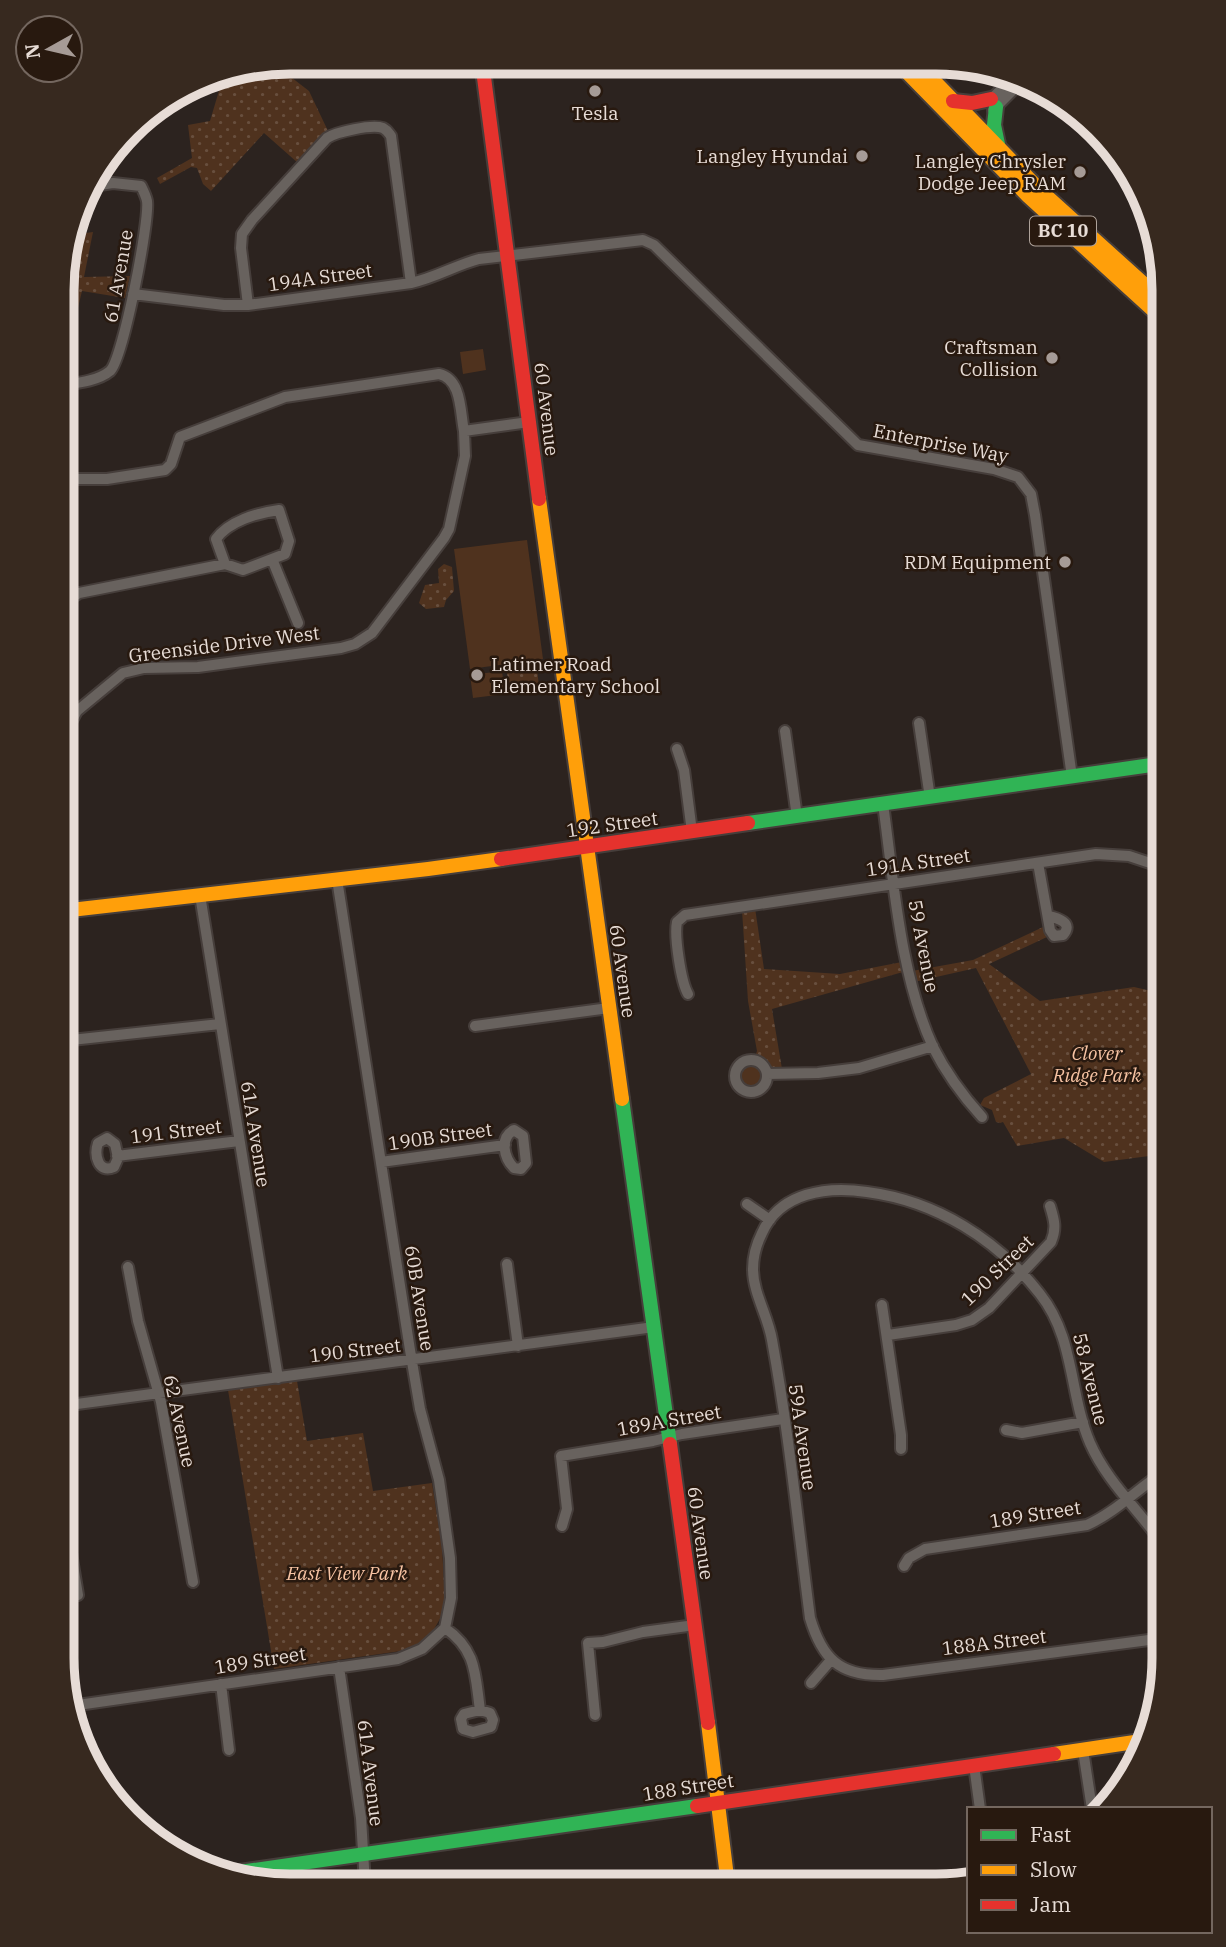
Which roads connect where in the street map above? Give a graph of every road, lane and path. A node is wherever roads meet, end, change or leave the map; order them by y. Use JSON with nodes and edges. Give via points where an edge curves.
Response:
{"nodes":[{"id":1,"x":484,"y":74,"type":"edge"},
{"id":2,"x":910,"y":74,"type":"edge"},
{"id":3,"x":927,"y":74,"type":"edge"},
{"id":4,"x":1007,"y":86,"type":"edge"},
{"id":5,"x":1014,"y":88,"type":"edge"},
{"id":6,"x":953,"y":101,"type":"junction"},
{"id":7,"x":994,"y":103,"type":"junction"},
{"id":8,"x":969,"y":128,"type":"junction"},
{"id":9,"x":1000,"y":150,"type":"junction"},
{"id":10,"x":100,"y":185,"type":"edge"},
{"id":11,"x":507,"y":255,"type":"junction"},
{"id":12,"x":411,"y":283,"type":"junction"},
{"id":13,"x":1152,"y":292,"type":"edge"},
{"id":14,"x":133,"y":294,"type":"junction"},
{"id":15,"x":248,"y":305,"type":"junction"},
{"id":16,"x":1152,"y":310,"type":"edge"},
{"id":17,"x":74,"y":383,"type":"edge"},
{"id":18,"x":529,"y":422,"type":"junction"},
{"id":19,"x":464,"y":431,"type":"junction"},
{"id":20,"x":74,"y":480,"type":"edge"},
{"id":21,"x":272,"y":559,"type":"junction"},
{"id":22,"x":225,"y":564,"type":"junction"},
{"id":23,"x":74,"y":596,"type":"edge"},
{"id":24,"x":298,"y":623,"type":"dead end"},
{"id":25,"x":74,"y":716,"type":"edge"},
{"id":26,"x":919,"y":723,"type":"dead end"},
{"id":27,"x":785,"y":731,"type":"dead end"},
{"id":28,"x":677,"y":749,"type":"dead end"},
{"id":29,"x":1152,"y":765,"type":"edge"},
{"id":30,"x":1072,"y":777,"type":"junction"},
{"id":31,"x":930,"y":797,"type":"junction"},
{"id":32,"x":883,"y":804,"type":"junction"},
{"id":33,"x":797,"y":817,"type":"junction"},
{"id":34,"x":692,"y":832,"type":"junction"},
{"id":35,"x":586,"y":848,"type":"junction"},
{"id":36,"x":1038,"y":863,"type":"junction"},
{"id":37,"x":1152,"y":864,"type":"edge"},
{"id":38,"x":337,"y":879,"type":"junction"},
{"id":39,"x":895,"y":883,"type":"junction"},
{"id":40,"x":201,"y":895,"type":"junction"},
{"id":41,"x":74,"y":910,"type":"edge"},
{"id":42,"x":1048,"y":916,"type":"dead end"},
{"id":43,"x":688,"y":994,"type":"dead end"},
{"id":44,"x":609,"y":1008,"type":"junction"},
{"id":45,"x":220,"y":1024,"type":"junction"},
{"id":46,"x":475,"y":1026,"type":"dead end"},
{"id":47,"x":74,"y":1040,"type":"edge"},
{"id":48,"x":933,"y":1046,"type":"junction"},
{"id":49,"x":767,"y":1074,"type":"dead end"},
{"id":50,"x":982,"y":1117,"type":"dead end"},
{"id":51,"x":239,"y":1140,"type":"junction"},
{"id":52,"x":505,"y":1145,"type":"dead end"},
{"id":53,"x":117,"y":1156,"type":"dead end"},
{"id":54,"x":381,"y":1162,"type":"junction"},
{"id":55,"x":747,"y":1204,"type":"dead end"},
{"id":56,"x":1050,"y":1206,"type":"dead end"},
{"id":57,"x":770,"y":1220,"type":"junction"},
{"id":58,"x":507,"y":1264,"type":"dead end"},
{"id":59,"x":128,"y":1267,"type":"dead end"},
{"id":60,"x":1022,"y":1274,"type":"junction"},
{"id":61,"x":882,"y":1305,"type":"dead end"},
{"id":62,"x":654,"y":1327,"type":"junction"},
{"id":63,"x":888,"y":1335,"type":"junction"},
{"id":64,"x":518,"y":1346,"type":"junction"},
{"id":65,"x":412,"y":1360,"type":"junction"},
{"id":66,"x":278,"y":1378,"type":"junction"},
{"id":67,"x":159,"y":1394,"type":"junction"},
{"id":68,"x":74,"y":1405,"type":"edge"},
{"id":69,"x":783,"y":1419,"type":"junction"},
{"id":70,"x":1083,"y":1422,"type":"junction"},
{"id":71,"x":1006,"y":1430,"type":"dead end"},
{"id":72,"x":668,"y":1437,"type":"junction"},
{"id":73,"x":901,"y":1449,"type":"dead end"},
{"id":74,"x":1152,"y":1479,"type":"edge"},
{"id":75,"x":1128,"y":1499,"type":"junction"},
{"id":76,"x":562,"y":1526,"type":"dead end"},
{"id":77,"x":1152,"y":1530,"type":"edge"},
{"id":78,"x":904,"y":1566,"type":"dead end"},
{"id":79,"x":74,"y":1571,"type":"edge"},
{"id":80,"x":193,"y":1582,"type":"dead end"},
{"id":81,"x":78,"y":1595,"type":"dead end"},
{"id":82,"x":695,"y":1625,"type":"junction"},
{"id":83,"x":445,"y":1629,"type":"junction"},
{"id":84,"x":1152,"y":1640,"type":"edge"},
{"id":85,"x":831,"y":1660,"type":"junction"},
{"id":86,"x":339,"y":1667,"type":"junction"},
{"id":87,"x":811,"y":1683,"type":"dead end"},
{"id":88,"x":221,"y":1684,"type":"junction"},
{"id":89,"x":79,"y":1704,"type":"edge"},
{"id":90,"x":480,"y":1710,"type":"dead end"},
{"id":91,"x":595,"y":1715,"type":"dead end"},
{"id":92,"x":1134,"y":1743,"type":"edge"},
{"id":93,"x":229,"y":1750,"type":"dead end"},
{"id":94,"x":1083,"y":1750,"type":"junction"},
{"id":95,"x":974,"y":1765,"type":"junction"},
{"id":96,"x":717,"y":1801,"type":"junction"},
{"id":97,"x":980,"y":1807,"type":"edge"},
{"id":98,"x":1092,"y":1807,"type":"edge"},
{"id":99,"x":362,"y":1854,"type":"junction"},
{"id":100,"x":252,"y":1870,"type":"edge"},
{"id":101,"x":364,"y":1874,"type":"edge"},
{"id":102,"x":727,"y":1874,"type":"edge"}],
"edges":[{"from":1,"to":11,"type":"main road","name":"60 Avenue"},
{"from":2,"to":8,"type":"main road","number":"BC 10"},
{"from":3,"to":6,"type":"main road","number":"BC 10"},
{"from":4,"to":7,"type":"street"},
{"from":5,"to":7,"type":"street"},
{"from":6,"to":7,"type":"main road"},
{"from":6,"to":8,"type":"main road","number":"BC 10"},
{"from":7,"to":8,"type":"street"},
{"from":7,"to":9,"type":"main road"},
{"from":8,"to":9,"type":"main road","number":"BC 10"},
{"from":8,"to":16,"type":"main road","number":"BC 10","via":[[1084,250]]},
{"from":9,"to":13,"type":"main road","number":"BC 10"},
{"from":10,"to":14,"type":"street","name":"61 Avenue","via":[[141,186],[147,201]]},
{"from":11,"to":12,"type":"street","name":"194A Street","via":[[458,265]]},
{"from":11,"to":18,"type":"main road","name":"60 Avenue"},
{"from":11,"to":30,"type":"street","name":"Enterprise Way","via":[[643,240],[654,245],[858,444],[1018,477],[1031,494],[1035,515]]},
{"from":12,"to":15,"type":"street","name":"194A Street"},
{"from":12,"to":15,"type":"street","via":[[391,136],[385,129],[339,132],[327,138],[242,234]]},
{"from":14,"to":15,"type":"street","name":"194A Street"},
{"from":14,"to":17,"type":"street","name":"61 Avenue","via":[[124,341],[110,370]]},
{"from":18,"to":19,"type":"street"},
{"from":18,"to":35,"type":"main road","name":"60 Avenue"},
{"from":19,"to":20,"type":"street","name":"Greenside Drive West","via":[[457,391],[452,381],[439,373],[285,397],[180,437],[171,464],[164,470]]},
{"from":19,"to":25,"type":"street","name":"Greenside Drive West","via":[[465,456],[449,529],[365,639],[341,648],[198,667],[135,669],[112,681]]},
{"from":21,"to":22,"type":"street","via":[[243,570]]},
{"from":21,"to":22,"type":"street","via":[[285,554],[289,541],[279,510],[224,529],[216,539]]},
{"from":21,"to":24,"type":"street"},
{"from":22,"to":23,"type":"street"},
{"from":26,"to":31,"type":"street"},
{"from":27,"to":33,"type":"street"},
{"from":28,"to":34,"type":"street"},
{"from":29,"to":30,"type":"main road","name":"192 Street"},
{"from":30,"to":31,"type":"main road","name":"192 Street"},
{"from":31,"to":32,"type":"main road","name":"192 Street"},
{"from":32,"to":33,"type":"main road","name":"192 Street"},
{"from":32,"to":39,"type":"street","name":"59 Avenue"},
{"from":33,"to":34,"type":"main road","name":"192 Street"},
{"from":34,"to":35,"type":"main road","name":"192 Street"},
{"from":35,"to":38,"type":"main road","name":"192 Street"},
{"from":35,"to":44,"type":"main road","name":"60 Avenue"},
{"from":36,"to":37,"type":"street","name":"191A Street","via":[[1106,854]]},
{"from":36,"to":39,"type":"street","name":"191A Street"},
{"from":36,"to":42,"type":"street"},
{"from":38,"to":40,"type":"main road","name":"192 Street"},
{"from":38,"to":54,"type":"street","name":"60B Avenue"},
{"from":39,"to":43,"type":"street","name":"191A Street","via":[[685,915],[677,922],[676,931]]},
{"from":39,"to":48,"type":"street","name":"59 Avenue","via":[[912,990]]},
{"from":40,"to":41,"type":"main road","name":"192 Street"},
{"from":40,"to":45,"type":"street","name":"61A Avenue"},
{"from":44,"to":46,"type":"street"},
{"from":44,"to":62,"type":"main road","name":"60 Avenue"},
{"from":45,"to":47,"type":"street"},
{"from":45,"to":51,"type":"street","name":"61A Avenue"},
{"from":48,"to":49,"type":"street","via":[[859,1068]]},
{"from":48,"to":50,"type":"street","name":"59 Avenue","via":[[950,1077]]},
{"from":51,"to":53,"type":"street","name":"191 Street"},
{"from":51,"to":66,"type":"street","name":"61A Avenue"},
{"from":52,"to":54,"type":"street","name":"190B Street"},
{"from":54,"to":65,"type":"street","name":"60B Avenue"},
{"from":55,"to":57,"type":"street"},
{"from":56,"to":60,"type":"street","name":"190 Street","via":[[1055,1222],[1051,1242]]},
{"from":57,"to":60,"type":"street","name":"58 Avenue","via":[[790,1201],[820,1191],[893,1196],[923,1205],[973,1232]]},
{"from":57,"to":69,"type":"street","name":"59A Avenue","via":[[760,1237],[753,1269],[772,1339]]},
{"from":58,"to":64,"type":"street"},
{"from":59,"to":67,"type":"street","name":"62 Avenue"},
{"from":60,"to":63,"type":"street","name":"190 Street","via":[[972,1320]]},
{"from":60,"to":70,"type":"street","name":"58 Avenue","via":[[1058,1322]]},
{"from":61,"to":63,"type":"street"},
{"from":62,"to":64,"type":"street","name":"190 Street"},
{"from":62,"to":72,"type":"main road","name":"60 Avenue"},
{"from":63,"to":73,"type":"street"},
{"from":64,"to":65,"type":"street","name":"190 Street"},
{"from":65,"to":66,"type":"street","name":"190 Street"},
{"from":65,"to":83,"type":"street","name":"60B Avenue","via":[[439,1480],[450,1558],[452,1598]]},
{"from":66,"to":67,"type":"street","name":"190 Street"},
{"from":67,"to":68,"type":"street","name":"190 Street"},
{"from":67,"to":80,"type":"street","name":"62 Avenue"},
{"from":69,"to":72,"type":"street","name":"189A Street"},
{"from":69,"to":85,"type":"street","name":"59A Avenue","via":[[810,1618],[820,1646]]},
{"from":70,"to":71,"type":"street","via":[[1022,1433]]},
{"from":70,"to":75,"type":"street","name":"58 Avenue","via":[[1097,1459]]},
{"from":72,"to":76,"type":"street","name":"189A Street","via":[[561,1456],[567,1509]]},
{"from":72,"to":82,"type":"main road","name":"60 Avenue"},
{"from":74,"to":75,"type":"street","name":"189 Street"},
{"from":75,"to":77,"type":"street","name":"58 Avenue"},
{"from":75,"to":78,"type":"street","name":"189 Street","via":[[1087,1525],[925,1549]]},
{"from":79,"to":81,"type":"street"},
{"from":82,"to":91,"type":"street","via":[[588,1643]]},
{"from":82,"to":96,"type":"main road","name":"60 Avenue"},
{"from":83,"to":86,"type":"street","name":"189 Street","via":[[409,1656]]},
{"from":83,"to":90,"type":"street","via":[[469,1651]]},
{"from":84,"to":85,"type":"street","name":"188A Street","via":[[883,1675],[849,1671]]},
{"from":85,"to":87,"type":"street"},
{"from":86,"to":88,"type":"street","name":"189 Street"},
{"from":86,"to":99,"type":"street","name":"61A Avenue"},
{"from":88,"to":89,"type":"street","name":"189 Street"},
{"from":88,"to":93,"type":"street"},
{"from":92,"to":94,"type":"main road","name":"188 Street"},
{"from":94,"to":95,"type":"main road","name":"188 Street"},
{"from":94,"to":98,"type":"street"},
{"from":95,"to":96,"type":"main road","name":"188 Street"},
{"from":95,"to":97,"type":"street"},
{"from":96,"to":99,"type":"main road","name":"188 Street"},
{"from":96,"to":102,"type":"main road","name":"60 Avenue"},
{"from":99,"to":100,"type":"main road","name":"188 Street"},
{"from":99,"to":101,"type":"street","name":"61A Avenue"}]}
